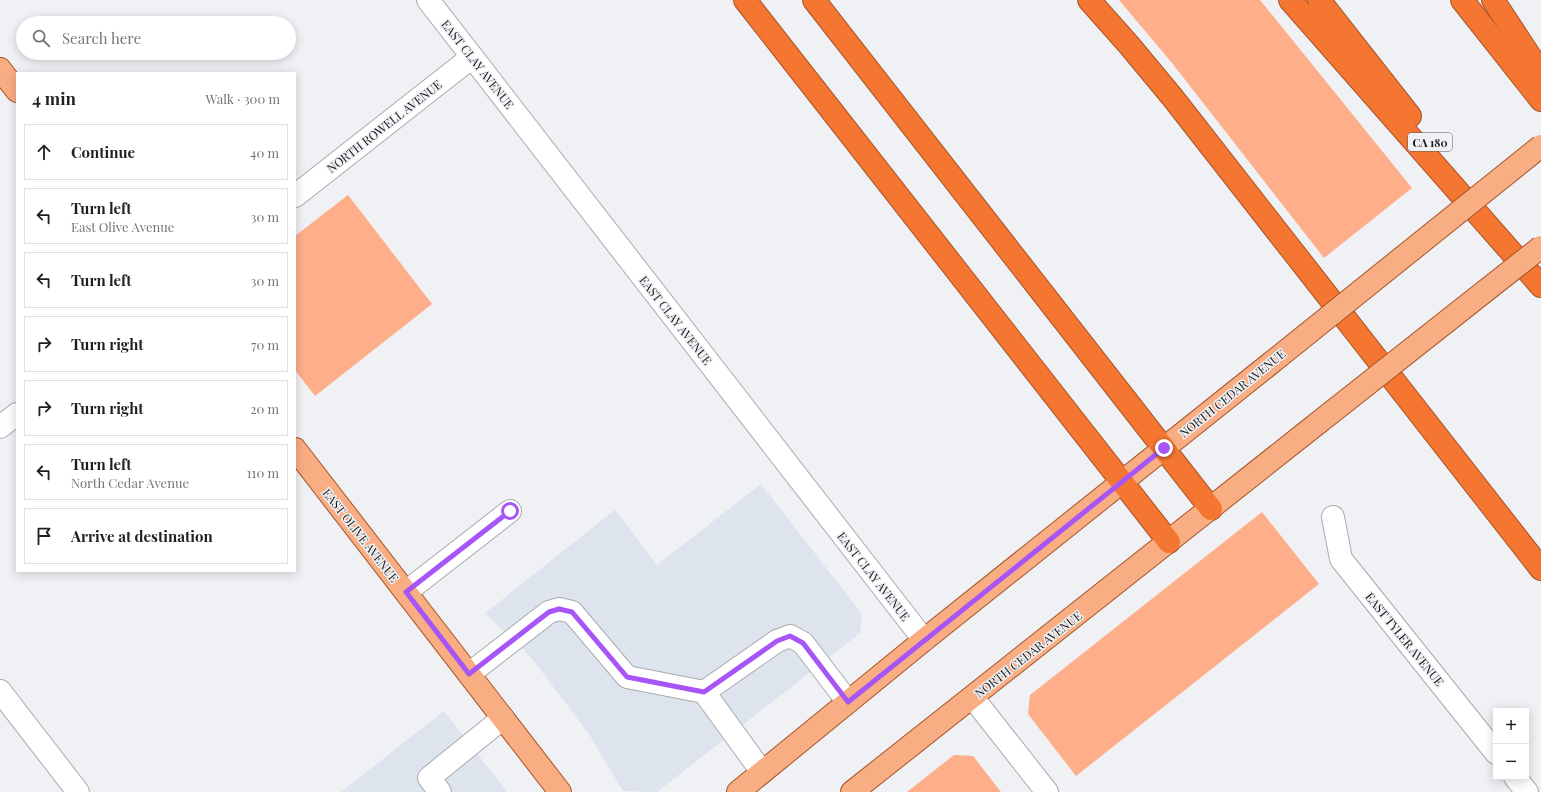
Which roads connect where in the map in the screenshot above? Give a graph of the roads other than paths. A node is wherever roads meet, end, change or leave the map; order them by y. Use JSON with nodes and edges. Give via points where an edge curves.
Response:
{"nodes":[{"id":1,"x":428,"y":0,"type":"edge"},
{"id":2,"x":745,"y":0,"type":"edge"},
{"id":3,"x":814,"y":0,"type":"edge"},
{"id":4,"x":1089,"y":0,"type":"edge"},
{"id":5,"x":1290,"y":0,"type":"edge"},
{"id":6,"x":1319,"y":0,"type":"edge"},
{"id":7,"x":1462,"y":0,"type":"edge"},
{"id":8,"x":1493,"y":0,"type":"edge"},
{"id":9,"x":472,"y":57,"type":"junction"},
{"id":10,"x":0,"y":69,"type":"edge"},
{"id":11,"x":1541,"y":73,"type":"edge"},
{"id":12,"x":16,"y":90,"type":"edge"},
{"id":13,"x":1541,"y":100,"type":"edge"},
{"id":14,"x":1541,"y":146,"type":"edge"},
{"id":15,"x":296,"y":195,"type":"edge"},
{"id":16,"x":1541,"y":247,"type":"edge"},
{"id":17,"x":1541,"y":285,"type":"edge"},
{"id":18,"x":16,"y":415,"type":"edge"},
{"id":19,"x":0,"y":427,"type":"edge"},
{"id":20,"x":1164,"y":448,"type":"junction"},
{"id":21,"x":296,"y":450,"type":"edge"},
{"id":22,"x":1122,"y":482,"type":"junction"},
{"id":23,"x":1211,"y":509,"type":"junction"},
{"id":24,"x":510,"y":511,"type":"dead end"},
{"id":25,"x":1333,"y":517,"type":"dead end"},
{"id":26,"x":1169,"y":542,"type":"junction"},
{"id":27,"x":1541,"y":569,"type":"edge"},
{"id":28,"x":406,"y":592,"type":"junction"},
{"id":29,"x":924,"y":640,"type":"junction"},
{"id":30,"x":469,"y":674,"type":"junction"},
{"id":31,"x":0,"y":691,"type":"edge"},
{"id":32,"x":704,"y":692,"type":"junction"},
{"id":33,"x":973,"y":698,"type":"junction"},
{"id":34,"x":848,"y":702,"type":"junction"},
{"id":35,"x":503,"y":718,"type":"junction"},
{"id":36,"x":1493,"y":749,"type":"edge"},
{"id":37,"x":762,"y":772,"type":"junction"},
{"id":38,"x":1517,"y":780,"type":"edge"},
{"id":39,"x":78,"y":792,"type":"edge"},
{"id":40,"x":440,"y":792,"type":"edge"},
{"id":41,"x":560,"y":792,"type":"edge"},
{"id":42,"x":738,"y":792,"type":"edge"},
{"id":43,"x":852,"y":792,"type":"edge"},
{"id":44,"x":1047,"y":792,"type":"edge"},
{"id":45,"x":1527,"y":792,"type":"edge"}],
"edges":[{"from":1,"to":9,"type":"street","name":"EAST CLAY AVENUE"},
{"from":2,"to":22,"type":"highway"},
{"from":3,"to":20,"type":"highway"},
{"from":4,"to":27,"type":"highway","via":[[1172,98]]},
{"from":5,"to":17,"type":"highway"},
{"from":6,"to":17,"type":"highway","number":"CA 180"},
{"from":7,"to":13,"type":"highway"},
{"from":8,"to":11,"type":"highway"},
{"from":9,"to":15,"type":"street","name":"NORTH ROWELL AVENUE"},
{"from":9,"to":29,"type":"street","name":"EAST CLAY AVENUE"},
{"from":10,"to":12,"type":"main road"},
{"from":14,"to":20,"type":"main road","name":"NORTH CEDAR AVENUE","bridge":true},
{"from":16,"to":23,"type":"main road","name":"NORTH CEDAR AVENUE","bridge":true},
{"from":18,"to":19,"type":"street"},
{"from":20,"to":22,"type":"main road","name":"NORTH CEDAR AVENUE"},
{"from":20,"to":23,"type":"highway"},
{"from":21,"to":28,"type":"main road","name":"EAST OLIVE AVENUE"},
{"from":22,"to":26,"type":"highway"},
{"from":22,"to":29,"type":"main road","name":"NORTH CEDAR AVENUE"},
{"from":23,"to":26,"type":"main road","name":"NORTH CEDAR AVENUE"},
{"from":24,"to":28,"type":"street"},
{"from":25,"to":36,"type":"street","name":"EAST TYLER AVENUE","via":[[1341,559]]},
{"from":26,"to":33,"type":"main road","name":"NORTH CEDAR AVENUE"},
{"from":28,"to":30,"type":"main road","name":"EAST OLIVE AVENUE"},
{"from":29,"to":34,"type":"main road","name":"NORTH CEDAR AVENUE"},
{"from":30,"to":32,"type":"street","via":[[549,612],[559,609],[572,612],[627,677]]},
{"from":30,"to":35,"type":"main road","name":"EAST OLIVE AVENUE"},
{"from":31,"to":39,"type":"street"},
{"from":32,"to":34,"type":"street","via":[[777,641],[790,636],[803,643]]},
{"from":32,"to":37,"type":"street"},
{"from":33,"to":43,"type":"main road","name":"NORTH CEDAR AVENUE"},
{"from":33,"to":44,"type":"street"},
{"from":34,"to":37,"type":"main road","name":"NORTH CEDAR AVENUE"},
{"from":35,"to":40,"type":"street","via":[[429,778]]},
{"from":35,"to":41,"type":"main road","name":"EAST OLIVE AVENUE"},
{"from":37,"to":42,"type":"main road","name":"NORTH CEDAR AVENUE"},
{"from":38,"to":45,"type":"street"}]}
